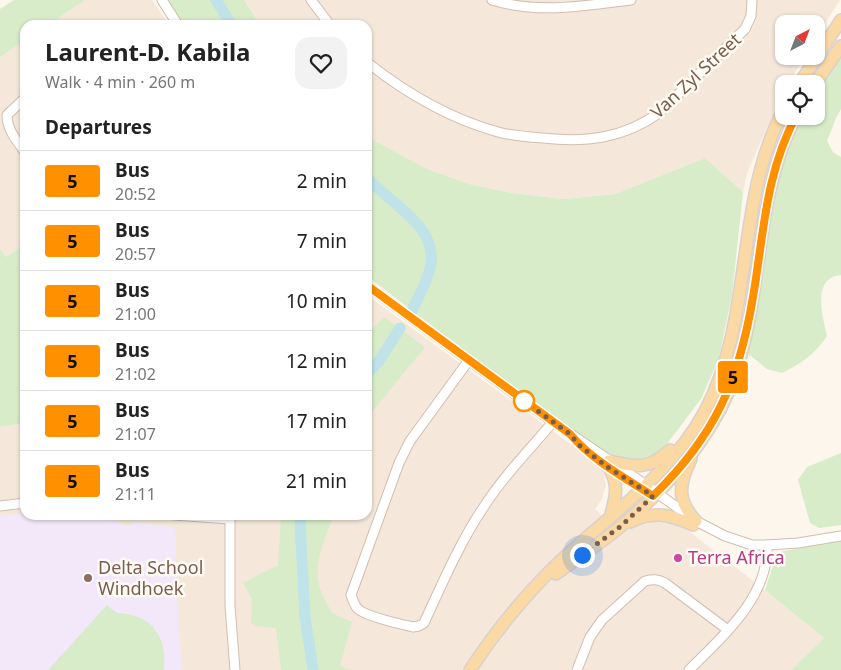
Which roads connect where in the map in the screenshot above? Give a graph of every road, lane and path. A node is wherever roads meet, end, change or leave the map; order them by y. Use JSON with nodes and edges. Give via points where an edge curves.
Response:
{"nodes":[{"id":1,"x":162,"y":0,"type":"edge"},
{"id":2,"x":310,"y":0,"type":"edge"},
{"id":3,"x":492,"y":0,"type":"edge"},
{"id":4,"x":631,"y":0,"type":"edge"},
{"id":5,"x":752,"y":0,"type":"edge"},
{"id":6,"x":175,"y":20,"type":"edge"},
{"id":7,"x":326,"y":20,"type":"edge"},
{"id":8,"x":841,"y":20,"type":"edge"},
{"id":9,"x":841,"y":46,"type":"edge"},
{"id":10,"x":372,"y":66,"type":"edge"},
{"id":11,"x":805,"y":75,"type":"edge"},
{"id":12,"x":822,"y":75,"type":"edge"},
{"id":13,"x":20,"y":103,"type":"edge"},
{"id":14,"x":776,"y":125,"type":"edge"},
{"id":15,"x":792,"y":125,"type":"edge"},
{"id":16,"x":20,"y":144,"type":"edge"},
{"id":17,"x":372,"y":289,"type":"edge"},
{"id":18,"x":469,"y":360,"type":"junction"},
{"id":19,"x":706,"y":409,"type":"junction"},
{"id":20,"x":552,"y":422,"type":"junction"},
{"id":21,"x":700,"y":442,"type":"junction"},
{"id":22,"x":609,"y":464,"type":"junction"},
{"id":23,"x":644,"y":487,"type":"junction"},
{"id":24,"x":655,"y":494,"type":"junction"},
{"id":25,"x":20,"y":504,"type":"edge"},
{"id":26,"x":0,"y":506,"type":"edge"},
{"id":27,"x":610,"y":518,"type":"junction"},
{"id":28,"x":230,"y":520,"type":"edge"},
{"id":29,"x":694,"y":523,"type":"junction"},
{"id":30,"x":621,"y":526,"type":"junction"},
{"id":31,"x":841,"y":536,"type":"edge"},
{"id":32,"x":767,"y":545,"type":"junction"},
{"id":33,"x":527,"y":597,"type":"junction"},
{"id":34,"x":728,"y":630,"type":"junction"},
{"id":35,"x":235,"y":670,"type":"edge"},
{"id":36,"x":470,"y":670,"type":"edge"},
{"id":37,"x":577,"y":670,"type":"edge"},
{"id":38,"x":689,"y":670,"type":"edge"}],
"edges":[{"from":1,"to":6,"type":"street"},
{"from":2,"to":7,"type":"street"},
{"from":3,"to":4,"type":"street","via":[[520,7],[547,8]]},
{"from":5,"to":10,"type":"street","name":"Van Zyl Street","via":[[751,16],[745,29],[659,113],[630,130],[595,139],[566,141],[499,132],[426,102]]},
{"from":8,"to":11,"type":"main road"},
{"from":9,"to":12,"type":"main road"},
{"from":13,"to":16,"type":"street","via":[[7,115],[7,123]]},
{"from":14,"to":19,"type":"main road","via":[[757,184],[728,357]]},
{"from":15,"to":21,"type":"main road","via":[[768,191],[753,296],[739,362],[714,422]]},
{"from":17,"to":18,"type":"street"},
{"from":18,"to":20,"type":"street"},
{"from":18,"to":20,"type":"street","via":[[410,441],[398,463],[351,595],[359,610],[413,627],[424,623],[482,508]]},
{"from":19,"to":22,"type":"main road","via":[[679,441],[654,462],[630,466]]},
{"from":19,"to":23,"type":"main road","via":[[675,454]]},
{"from":20,"to":22,"type":"street"},
{"from":21,"to":24,"type":"main road"},
{"from":21,"to":29,"type":"main road","via":[[686,468],[681,490],[686,510]]},
{"from":22,"to":23,"type":"street"},
{"from":22,"to":27,"type":"main road","via":[[616,482]]},
{"from":23,"to":24,"type":"street"},
{"from":23,"to":27,"type":"main road"},
{"from":24,"to":29,"type":"street"},
{"from":24,"to":30,"type":"main road"},
{"from":25,"to":26,"type":"street"},
{"from":27,"to":33,"type":"main road","via":[[550,571]]},
{"from":28,"to":35,"type":"street","via":[[230,598]]},
{"from":29,"to":30,"type":"main road","via":[[660,515],[640,518]]},
{"from":29,"to":32,"type":"street","via":[[752,545]]},
{"from":30,"to":33,"type":"main road"},
{"from":31,"to":32,"type":"street"},
{"from":32,"to":34,"type":"street","via":[[762,581],[752,600]]},
{"from":33,"to":36,"type":"main road"},
{"from":34,"to":37,"type":"street","via":[[665,583],[652,579],[645,581],[602,620],[590,637]]},
{"from":34,"to":38,"type":"street"}]}
